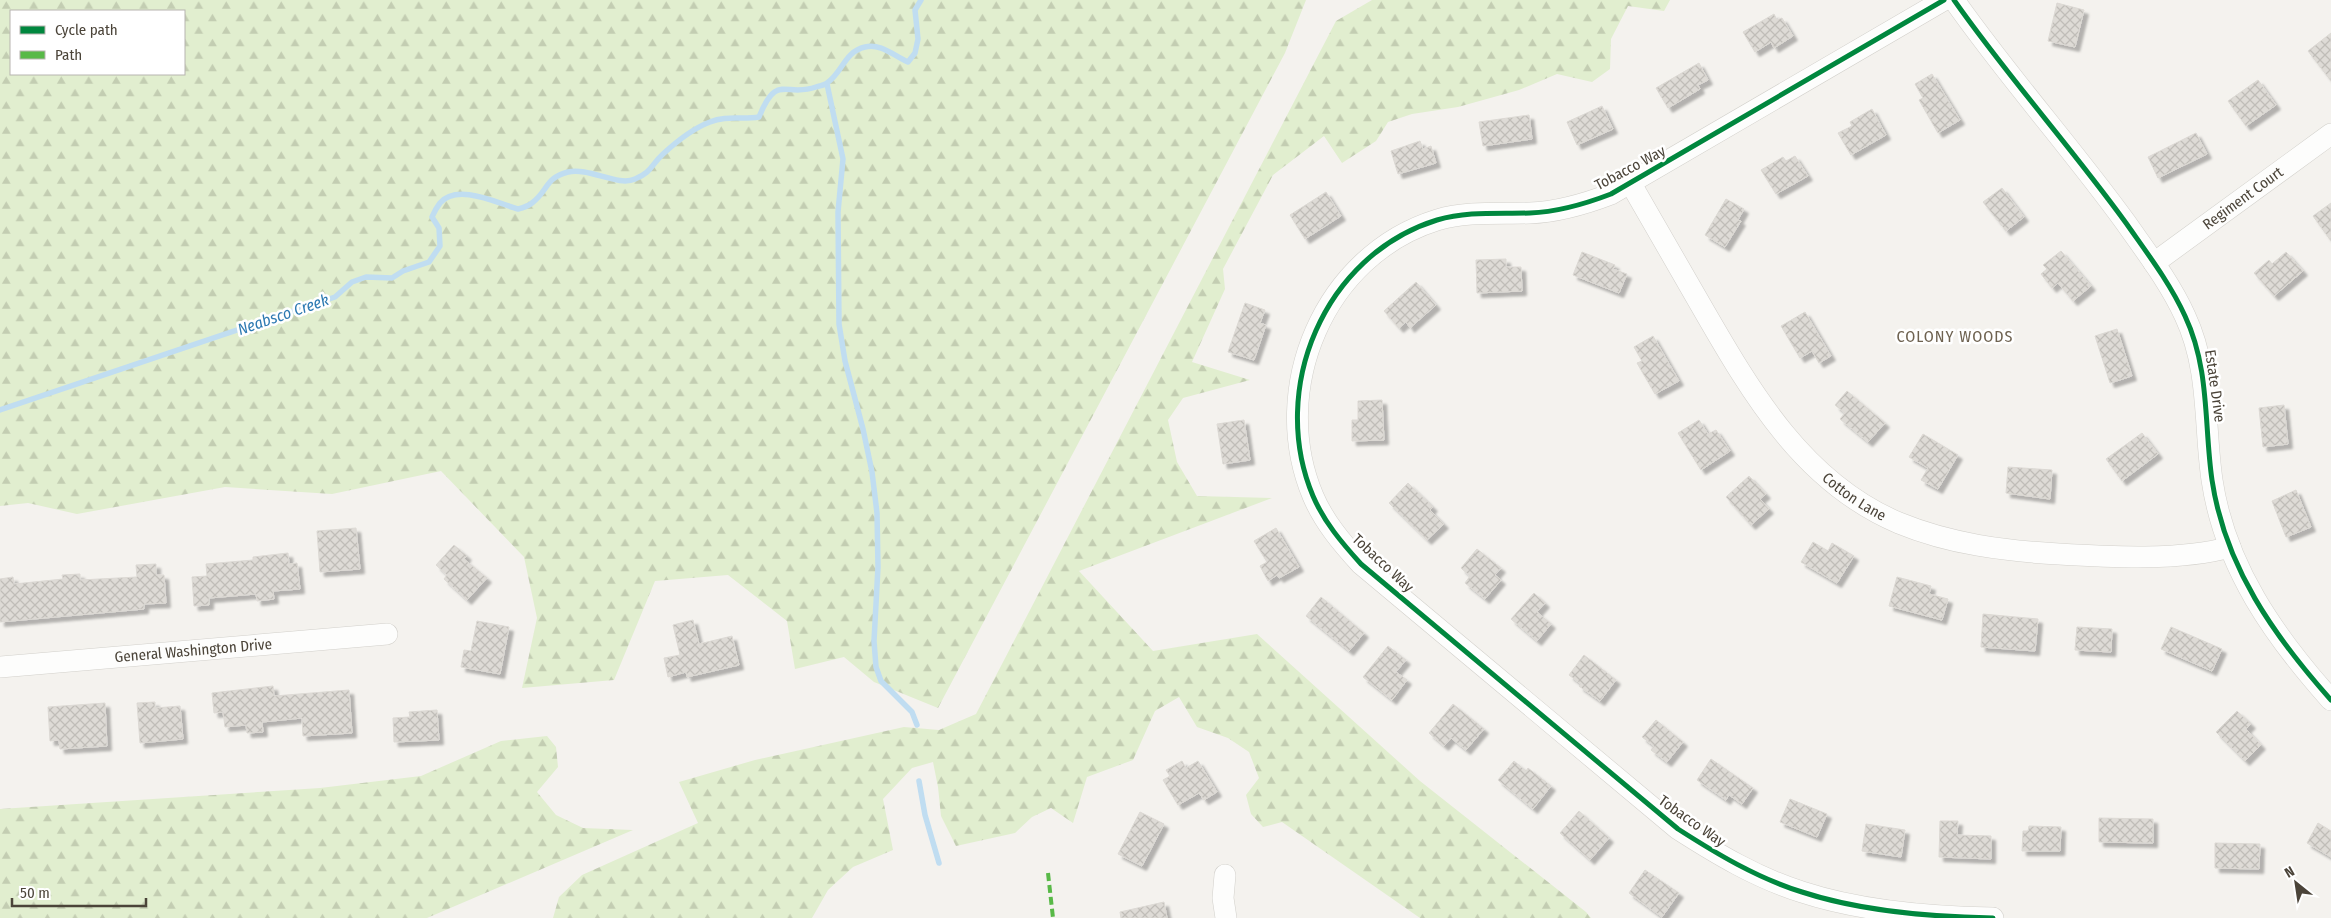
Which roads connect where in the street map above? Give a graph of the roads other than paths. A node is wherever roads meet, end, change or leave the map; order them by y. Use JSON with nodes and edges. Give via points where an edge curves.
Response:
{"nodes":[{"id":1,"x":1944,"y":0,"type":"edge"},
{"id":2,"x":1954,"y":0,"type":"edge"},
{"id":3,"x":2331,"y":134,"type":"edge"},
{"id":4,"x":1631,"y":184,"type":"junction"},
{"id":5,"x":2154,"y":263,"type":"junction"},
{"id":6,"x":2230,"y":548,"type":"junction"},
{"id":7,"x":387,"y":634,"type":"dead end"},
{"id":8,"x":0,"y":667,"type":"edge"},
{"id":9,"x":2331,"y":700,"type":"edge"},
{"id":10,"x":1225,"y":875,"type":"dead end"},
{"id":11,"x":1226,"y":918,"type":"edge"},
{"id":12,"x":1993,"y":918,"type":"edge"}],
"edges":[{"from":1,"to":4,"type":"street","name":"Tobacco Way"},
{"from":2,"to":5,"type":"street","name":"Estate Drive"},
{"from":3,"to":5,"type":"street","name":"Regiment Court"},
{"from":4,"to":6,"type":"street","name":"Cotton Lane","via":[[1751,390],[1804,458],[1837,487],[1867,507],[1899,523],[1932,534],[2020,552],[2092,556],[2176,555],[2206,554]]},
{"from":4,"to":12,"type":"street","name":"Tobacco Way","via":[[1589,203],[1560,210],[1472,213],[1437,220],[1396,238],[1367,259],[1330,302],[1306,353],[1298,408],[1304,465],[1313,496],[1341,542],[1361,564],[1657,813],[1714,853],[1769,880],[1834,900],[1905,912]]},
{"from":5,"to":6,"type":"street","name":"Estate Drive","via":[[2174,295],[2195,341],[2204,378],[2212,480]]},
{"from":6,"to":9,"type":"street","name":"Estate Drive","via":[[2270,624],[2295,660]]},
{"from":7,"to":8,"type":"street","name":"General Washington Drive"},
{"from":10,"to":11,"type":"street","via":[[1223,898]]}]}
